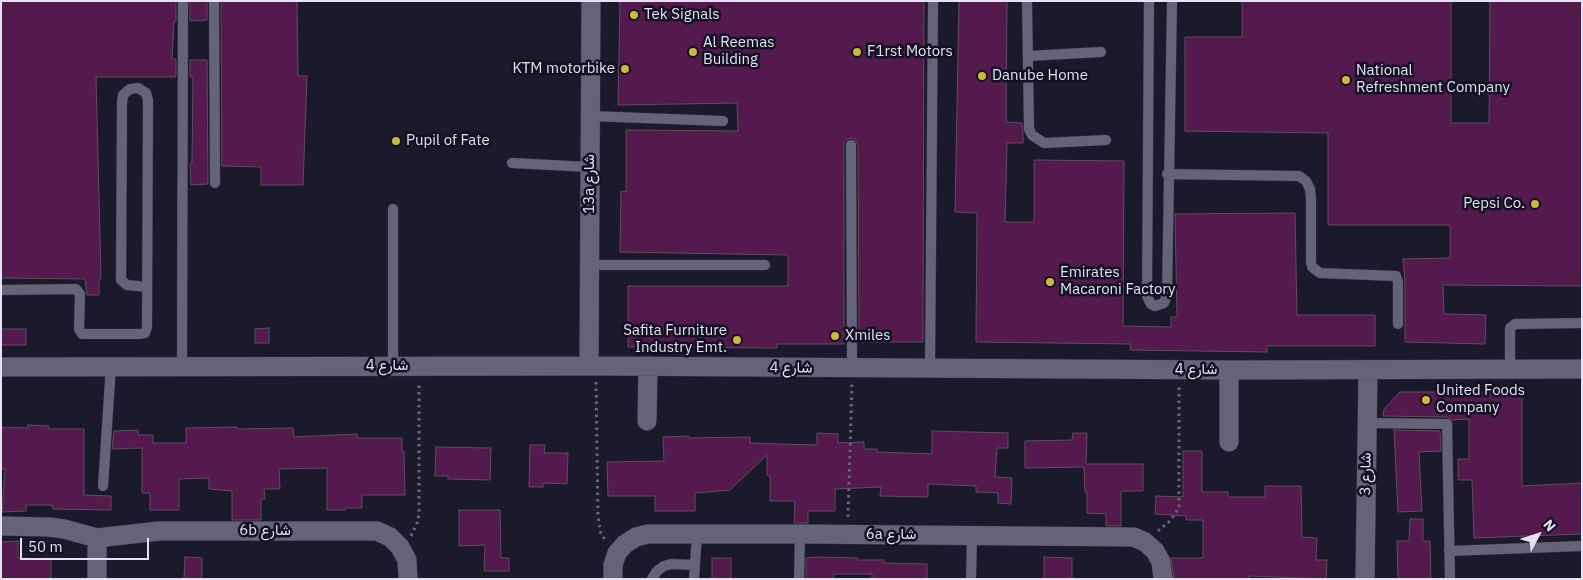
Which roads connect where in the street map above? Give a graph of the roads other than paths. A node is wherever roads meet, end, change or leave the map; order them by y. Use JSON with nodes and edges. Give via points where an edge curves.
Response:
{"nodes":[{"id":1,"x":183,"y":1,"type":"edge"},
{"id":2,"x":214,"y":1,"type":"edge"},
{"id":3,"x":591,"y":1,"type":"edge"},
{"id":4,"x":934,"y":1,"type":"edge"},
{"id":5,"x":1026,"y":1,"type":"edge"},
{"id":6,"x":1149,"y":1,"type":"edge"},
{"id":7,"x":1172,"y":1,"type":"edge"},
{"id":8,"x":1102,"y":52,"type":"dead end"},
{"id":9,"x":1028,"y":56,"type":"junction"},
{"id":10,"x":590,"y":116,"type":"junction"},
{"id":11,"x":723,"y":121,"type":"dead end"},
{"id":12,"x":1106,"y":140,"type":"dead end"},
{"id":13,"x":852,"y":145,"type":"dead end"},
{"id":14,"x":512,"y":163,"type":"dead end"},
{"id":15,"x":590,"y":167,"type":"junction"},
{"id":16,"x":1167,"y":174,"type":"junction"},
{"id":17,"x":215,"y":183,"type":"dead end"},
{"id":18,"x":393,"y":209,"type":"dead end"},
{"id":19,"x":590,"y":265,"type":"junction"},
{"id":20,"x":765,"y":265,"type":"dead end"},
{"id":21,"x":147,"y":287,"type":"junction"},
{"id":22,"x":1,"y":290,"type":"edge"},
{"id":23,"x":1398,"y":324,"type":"dead end"},
{"id":24,"x":1582,"y":324,"type":"edge"},
{"id":25,"x":111,"y":366,"type":"junction"},
{"id":26,"x":182,"y":366,"type":"junction"},
{"id":27,"x":393,"y":366,"type":"junction"},
{"id":28,"x":593,"y":366,"type":"junction"},
{"id":29,"x":648,"y":366,"type":"junction"},
{"id":30,"x":1,"y":367,"type":"edge"},
{"id":31,"x":852,"y":368,"type":"junction"},
{"id":32,"x":930,"y":368,"type":"junction"},
{"id":33,"x":1510,"y":369,"type":"junction"},
{"id":34,"x":1582,"y":369,"type":"edge"},
{"id":35,"x":1229,"y":370,"type":"junction"},
{"id":36,"x":1368,"y":370,"type":"junction"},
{"id":37,"x":647,"y":421,"type":"dead end"},
{"id":38,"x":1367,"y":423,"type":"junction"},
{"id":39,"x":1229,"y":442,"type":"dead end"},
{"id":40,"x":103,"y":486,"type":"dead end"},
{"id":41,"x":1,"y":526,"type":"edge"},
{"id":42,"x":697,"y":534,"type":"junction"},
{"id":43,"x":800,"y":534,"type":"junction"},
{"id":44,"x":972,"y":535,"type":"junction"},
{"id":45,"x":97,"y":538,"type":"junction"},
{"id":46,"x":1582,"y":546,"type":"edge"},
{"id":47,"x":1449,"y":551,"type":"junction"},
{"id":48,"x":614,"y":565,"type":"edge"},
{"id":49,"x":695,"y":565,"type":"junction"},
{"id":50,"x":408,"y":576,"type":"edge"},
{"id":51,"x":1163,"y":576,"type":"edge"},
{"id":52,"x":97,"y":579,"type":"edge"},
{"id":53,"x":652,"y":579,"type":"edge"},
{"id":54,"x":694,"y":579,"type":"edge"},
{"id":55,"x":799,"y":579,"type":"edge"},
{"id":56,"x":971,"y":579,"type":"edge"},
{"id":57,"x":1365,"y":579,"type":"edge"},
{"id":58,"x":1450,"y":579,"type":"edge"}],
"edges":[{"from":1,"to":26,"type":"lane"},
{"from":2,"to":17,"type":"lane"},
{"from":3,"to":10,"type":"street","name":"13a شارع"},
{"from":4,"to":32,"type":"lane"},
{"from":5,"to":9,"type":"lane"},
{"from":6,"to":16,"type":"lane","via":[[1148,296],[1155,306],[1166,300]]},
{"from":7,"to":16,"type":"lane"},
{"from":8,"to":9,"type":"lane"},
{"from":9,"to":12,"type":"lane","via":[[1029,129],[1032,135],[1044,143]]},
{"from":10,"to":11,"type":"lane"},
{"from":10,"to":15,"type":"street","name":"13a شارع"},
{"from":13,"to":31,"type":"lane"},
{"from":14,"to":15,"type":"lane"},
{"from":15,"to":19,"type":"street","name":"13a شارع"},
{"from":16,"to":23,"type":"lane","via":[[1298,176],[1306,181],[1311,198],[1312,268],[1320,273],[1396,276]]},
{"from":18,"to":27,"type":"lane"},
{"from":19,"to":20,"type":"lane"},
{"from":19,"to":28,"type":"street","name":"13a شارع"},
{"from":21,"to":21,"type":"lane","via":[[148,100],[146,93],[138,88],[123,95],[122,103],[121,278],[124,284]]},
{"from":21,"to":22,"type":"lane","via":[[147,330],[141,334],[80,333],[81,297],[76,289]]},
{"from":24,"to":33,"type":"lane","via":[[1515,324],[1510,328]]},
{"from":25,"to":26,"type":"street","name":"شارع 4"},
{"from":25,"to":30,"type":"street","name":"شارع 4"},
{"from":25,"to":40,"type":"lane"},
{"from":26,"to":27,"type":"street","name":"شارع 4"},
{"from":27,"to":28,"type":"street","name":"شارع 4"},
{"from":28,"to":29,"type":"street","name":"شارع 4"},
{"from":29,"to":31,"type":"street","name":"شارع 4"},
{"from":29,"to":37,"type":"street"},
{"from":31,"to":32,"type":"street","name":"شارع 4"},
{"from":32,"to":35,"type":"street","name":"شارع 4"},
{"from":33,"to":34,"type":"street","name":"شارع 4"},
{"from":33,"to":36,"type":"street","name":"شارع 4"},
{"from":35,"to":36,"type":"street","name":"شارع 4"},
{"from":35,"to":39,"type":"street"},
{"from":36,"to":38,"type":"street","name":"شارع 3"},
{"from":38,"to":47,"type":"lane","via":[[1447,424]]},
{"from":38,"to":57,"type":"street","name":"شارع 3"},
{"from":41,"to":45,"type":"street","via":[[64,529]]},
{"from":42,"to":43,"type":"street","name":"6a شارع"},
{"from":42,"to":48,"type":"street","name":"6a شارع","via":[[636,537],[625,544]]},
{"from":42,"to":49,"type":"lane"},
{"from":43,"to":44,"type":"street","name":"6a شارع"},
{"from":43,"to":55,"type":"lane"},
{"from":44,"to":51,"type":"street","name":"6a شارع","via":[[1134,537],[1155,551]]},
{"from":44,"to":56,"type":"lane"},
{"from":45,"to":50,"type":"street","name":"6b شارع","via":[[159,531],[376,531],[400,546],[407,560]]},
{"from":45,"to":52,"type":"street"},
{"from":46,"to":47,"type":"lane"},
{"from":47,"to":58,"type":"lane"},
{"from":49,"to":53,"type":"lane","via":[[664,566]]},
{"from":49,"to":54,"type":"lane"}]}
